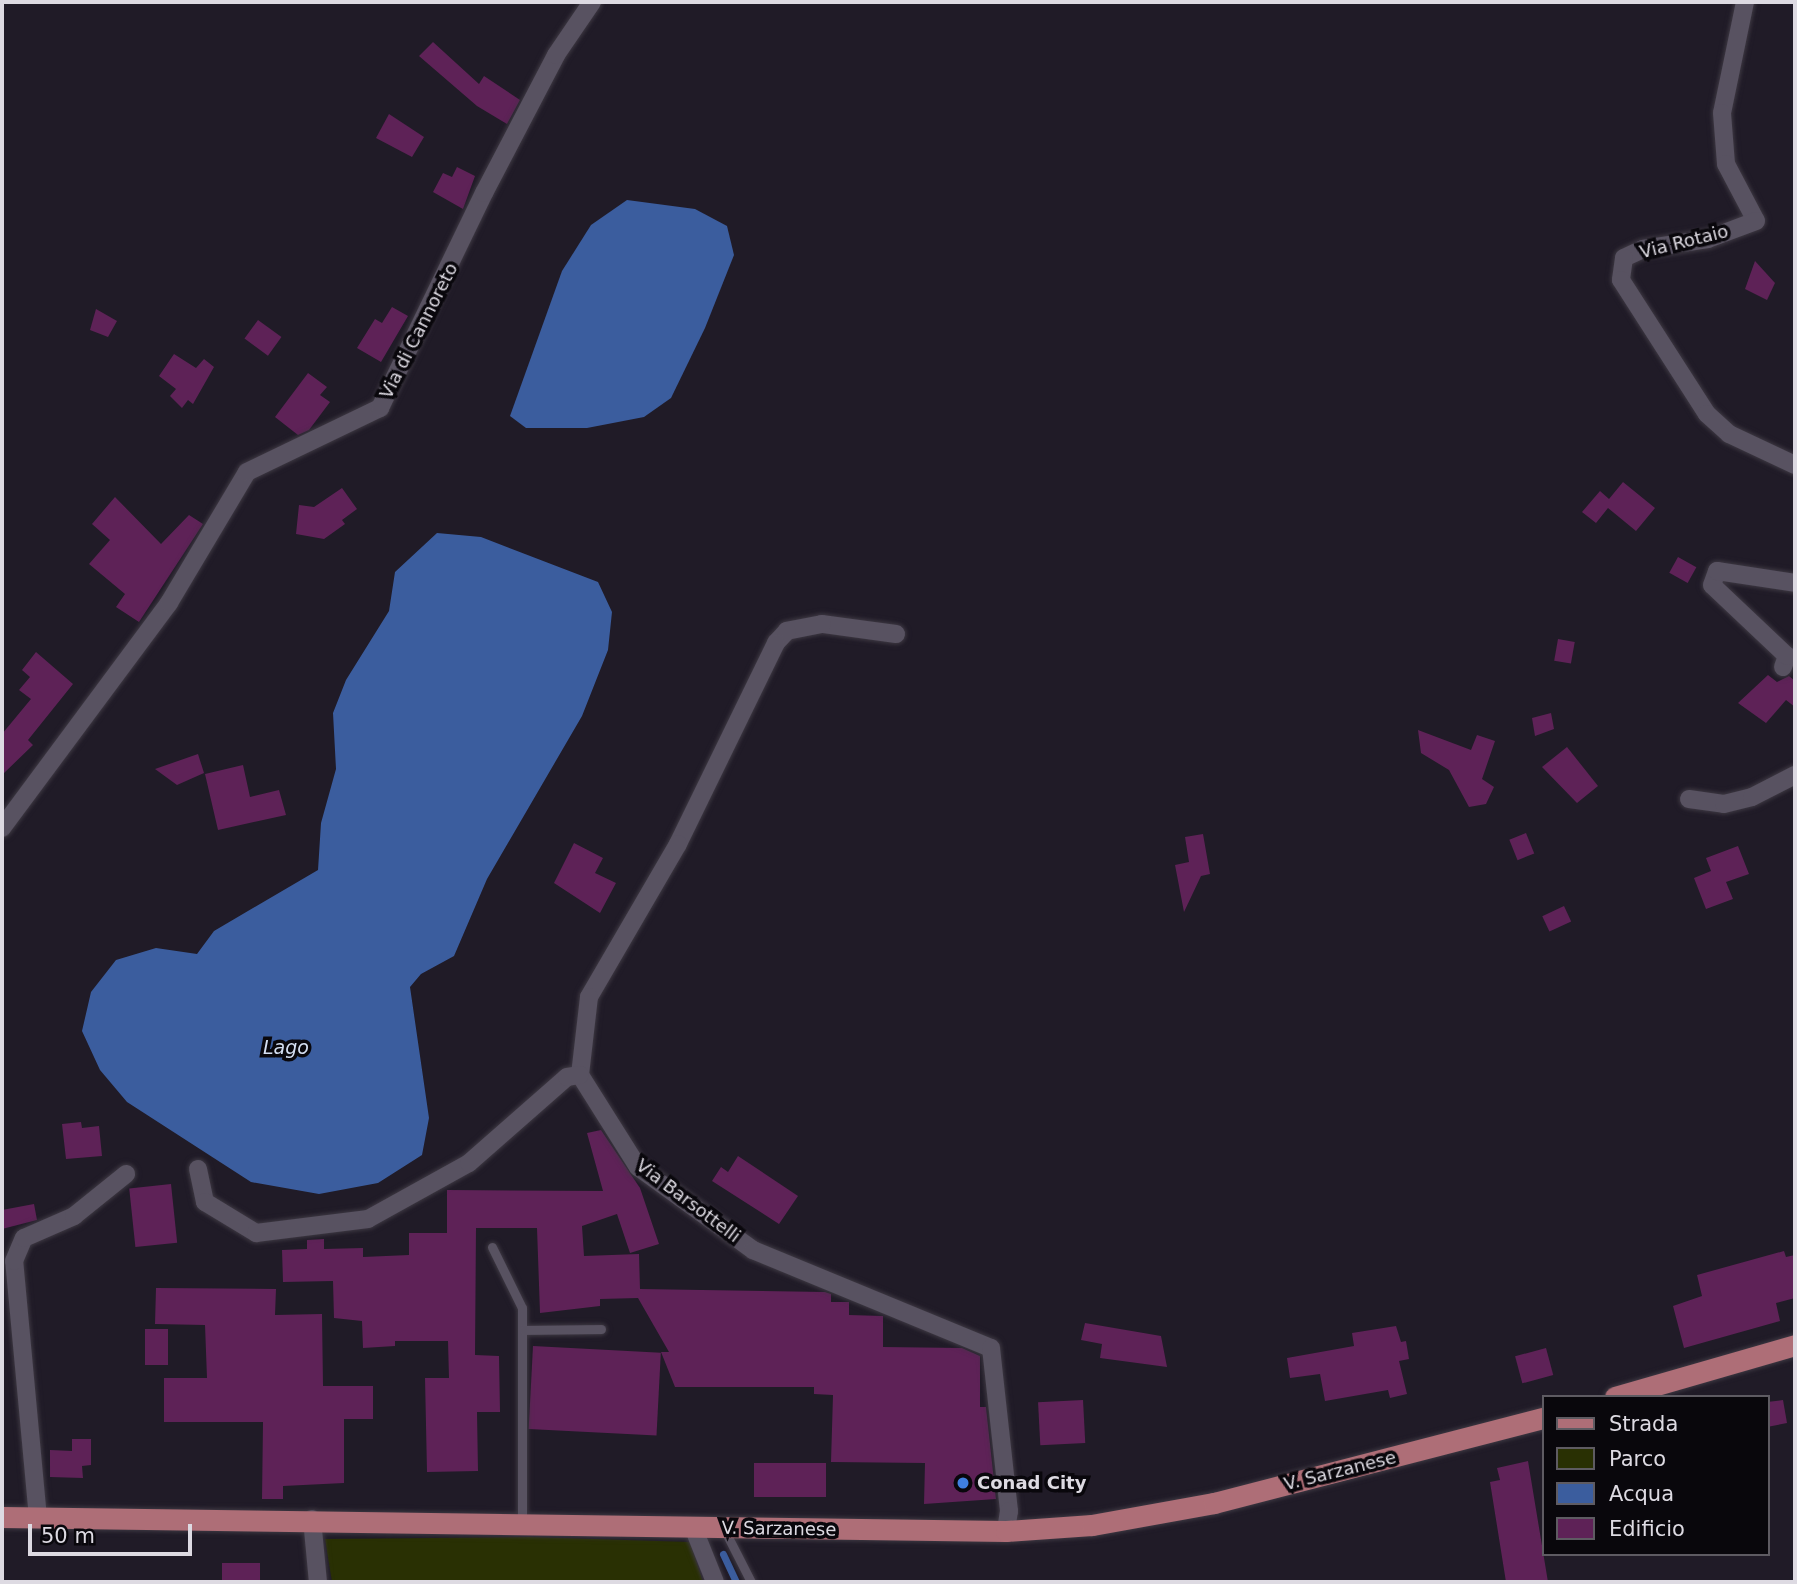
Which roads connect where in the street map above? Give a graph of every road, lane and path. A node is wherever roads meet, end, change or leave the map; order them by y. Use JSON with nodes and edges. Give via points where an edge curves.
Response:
{"nodes":[{"id":1,"x":592,"y":2,"type":"edge"},
{"id":2,"x":1745,"y":2,"type":"edge"},
{"id":3,"x":1795,"y":465,"type":"edge"},
{"id":4,"x":1795,"y":583,"type":"edge"},
{"id":5,"x":896,"y":634,"type":"dead end"},
{"id":6,"x":1783,"y":667,"type":"dead end"},
{"id":7,"x":1795,"y":775,"type":"edge"},
{"id":8,"x":1689,"y":799,"type":"dead end"},
{"id":9,"x":2,"y":828,"type":"edge"},
{"id":10,"x":580,"y":1075,"type":"junction"},
{"id":11,"x":198,"y":1169,"type":"dead end"},
{"id":12,"x":126,"y":1174,"type":"dead end"},
{"id":13,"x":492,"y":1247,"type":"dead end"},
{"id":14,"x":601,"y":1329,"type":"dead end"},
{"id":15,"x":524,"y":1330,"type":"junction"},
{"id":16,"x":1795,"y":1345,"type":"edge"},
{"id":17,"x":1622,"y":1395,"type":"edge"},
{"id":18,"x":1542,"y":1418,"type":"edge"},
{"id":19,"x":2,"y":1517,"type":"edge"},
{"id":20,"x":38,"y":1518,"type":"junction"},
{"id":21,"x":312,"y":1519,"type":"junction"},
{"id":22,"x":522,"y":1524,"type":"junction"},
{"id":23,"x":692,"y":1527,"type":"junction"},
{"id":24,"x":724,"y":1529,"type":"junction"},
{"id":25,"x":1006,"y":1531,"type":"junction"},
{"id":26,"x":318,"y":1582,"type":"edge"},
{"id":27,"x":715,"y":1582,"type":"edge"},
{"id":28,"x":751,"y":1582,"type":"edge"}],
"edges":[{"from":1,"to":9,"type":"street","name":"Via di Cannoreto","via":[[556,55],[380,408],[247,472],[169,603]]},
{"from":2,"to":3,"type":"street","name":"Via Rotaio","via":[[1722,113],[1726,163],[1756,221],[1708,239],[1643,249],[1625,258],[1620,280],[1707,414],[1729,435]]},
{"from":4,"to":6,"type":"street","via":[[1717,571],[1712,585],[1787,656]]},
{"from":5,"to":10,"type":"street","via":[[822,624],[787,631],[776,643],[678,844],[589,997]]},
{"from":7,"to":8,"type":"street","via":[[1752,797],[1724,804]]},
{"from":10,"to":11,"type":"street","via":[[567,1077],[469,1163],[368,1219],[256,1233],[205,1202]]},
{"from":10,"to":25,"type":"street","name":"Via Barsottelli","via":[[638,1167],[753,1250],[991,1348],[1009,1511]]},
{"from":12,"to":20,"type":"street","via":[[74,1216],[24,1238],[14,1261]]},
{"from":13,"to":15,"type":"lane","via":[[522,1308]]},
{"from":14,"to":15,"type":"lane"},
{"from":15,"to":22,"type":"lane"},
{"from":16,"to":17,"type":"main road"},
{"from":18,"to":25,"type":"main road","name":"V. Sarzanese","via":[[1214,1503],[1092,1525]]},
{"from":19,"to":20,"type":"main road","name":"V. Sarzanese"},
{"from":20,"to":21,"type":"main road","name":"V. Sarzanese"},
{"from":21,"to":22,"type":"main road","name":"V. Sarzanese"},
{"from":21,"to":26,"type":"street"},
{"from":22,"to":23,"type":"main road","name":"V. Sarzanese"},
{"from":23,"to":24,"type":"main road","name":"V. Sarzanese"},
{"from":23,"to":27,"type":"street"},
{"from":24,"to":25,"type":"main road","name":"V. Sarzanese"},
{"from":24,"to":28,"type":"lane"}]}
